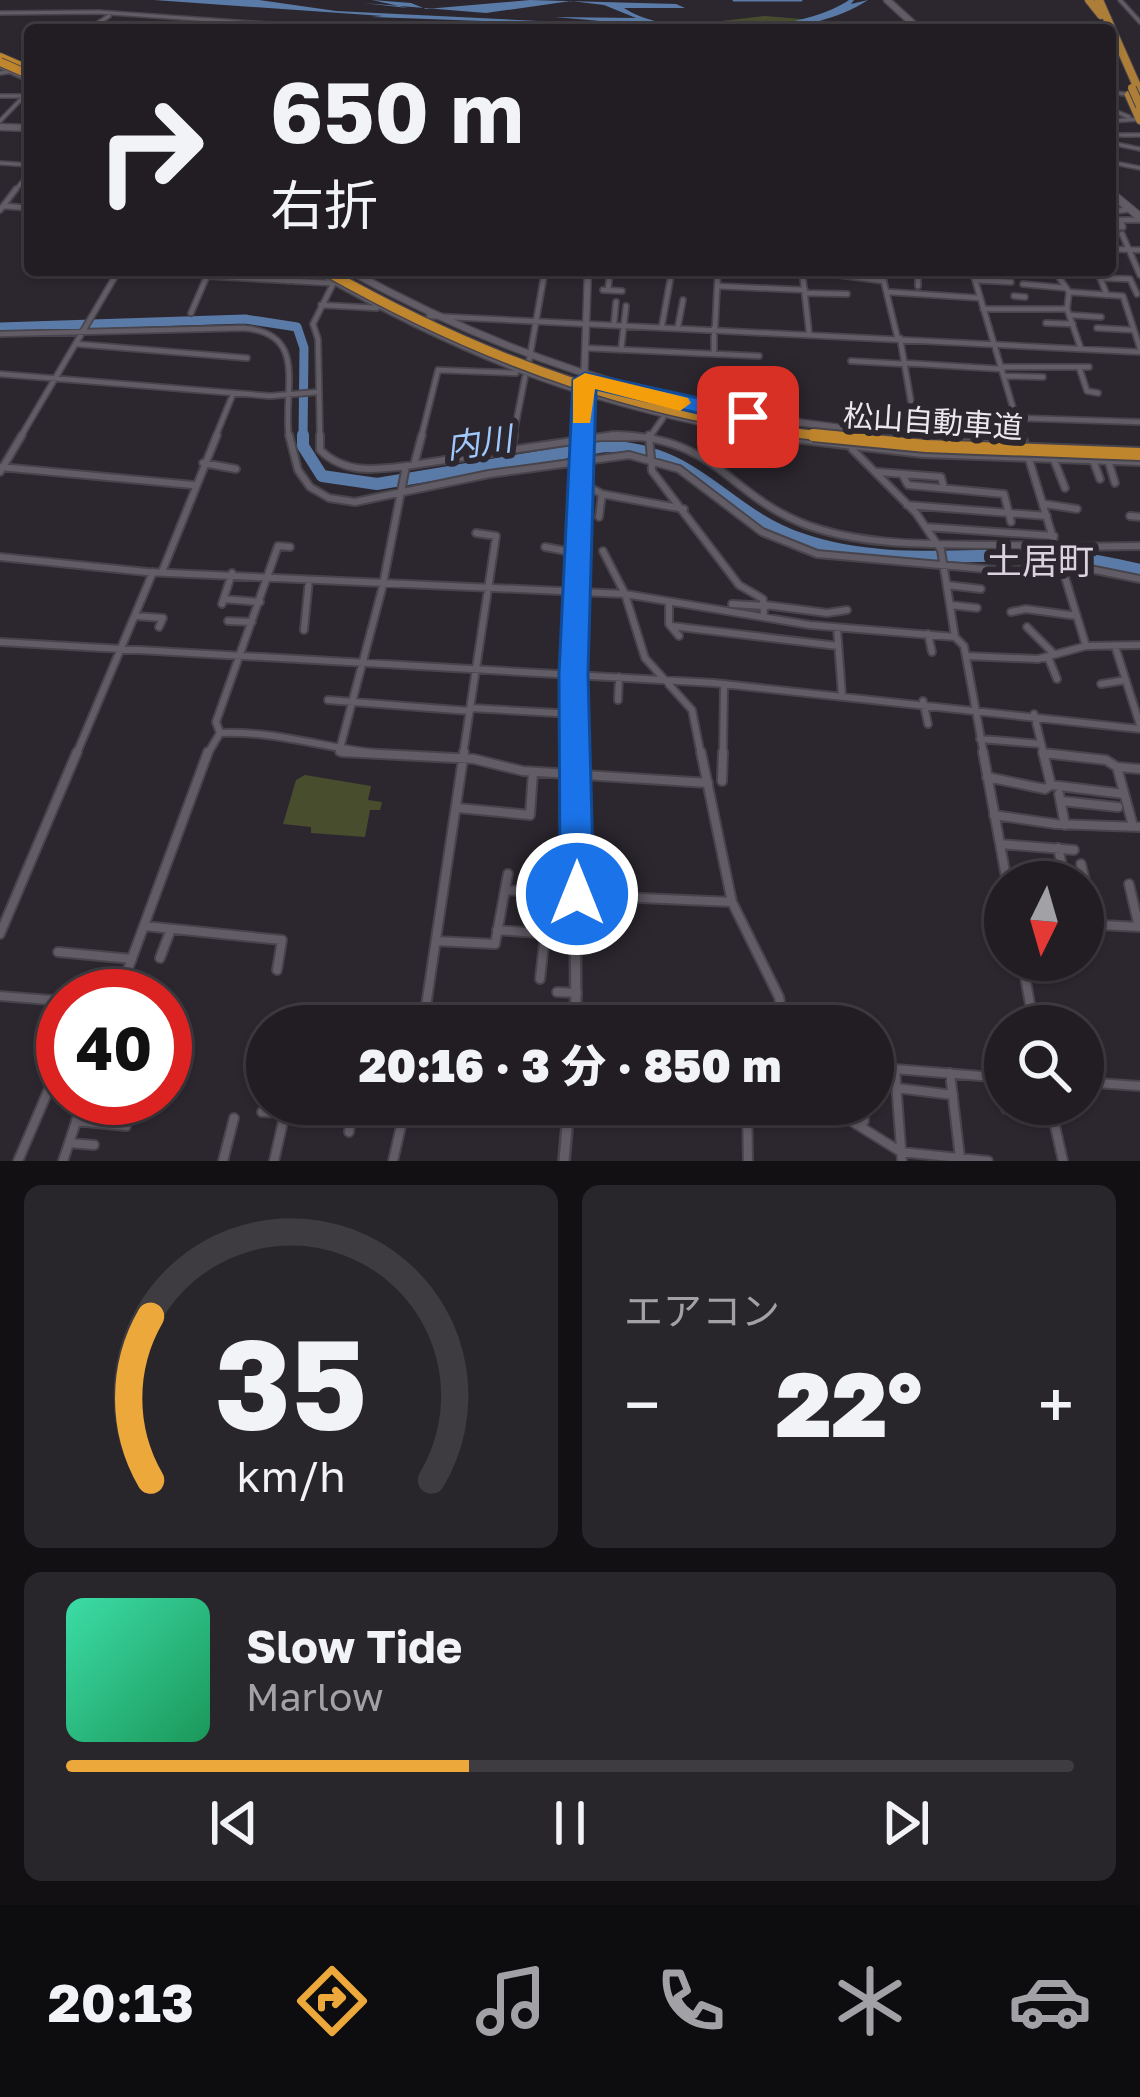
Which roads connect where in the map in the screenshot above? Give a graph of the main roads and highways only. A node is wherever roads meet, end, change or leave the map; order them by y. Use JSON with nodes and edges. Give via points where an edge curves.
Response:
{"nodes":[{"id":1,"x":886,"y":0,"type":"edge"},
{"id":2,"x":913,"y":24,"type":"edge"},
{"id":3,"x":1116,"y":43,"type":"edge"},
{"id":4,"x":1116,"y":44,"type":"edge"},
{"id":5,"x":1136,"y":95,"type":"edge"},
{"id":6,"x":1140,"y":106,"type":"edge"},
{"id":7,"x":1138,"y":120,"type":"edge"},
{"id":8,"x":1116,"y":197,"type":"edge"},
{"id":9,"x":1140,"y":218,"type":"edge"},
{"id":10,"x":330,"y":276,"type":"edge"},
{"id":11,"x":334,"y":278,"type":"edge"},
{"id":12,"x":1140,"y":454,"type":"edge"}],
"edges":[{"from":1,"to":2,"type":"main road"},
{"from":3,"to":5,"type":"highway"},
{"from":4,"to":6,"type":"highway"},
{"from":5,"to":7,"type":"highway"},
{"from":8,"to":9,"type":"main road"},
{"from":10,"to":12,"type":"highway","name":"松山自動車道","bridge":true,"via":[[460,345],[655,411],[886,446]]},
{"from":11,"to":12,"type":"highway","name":"松山自動車道","bridge":true,"via":[[509,358],[658,404],[886,439]]}]}
